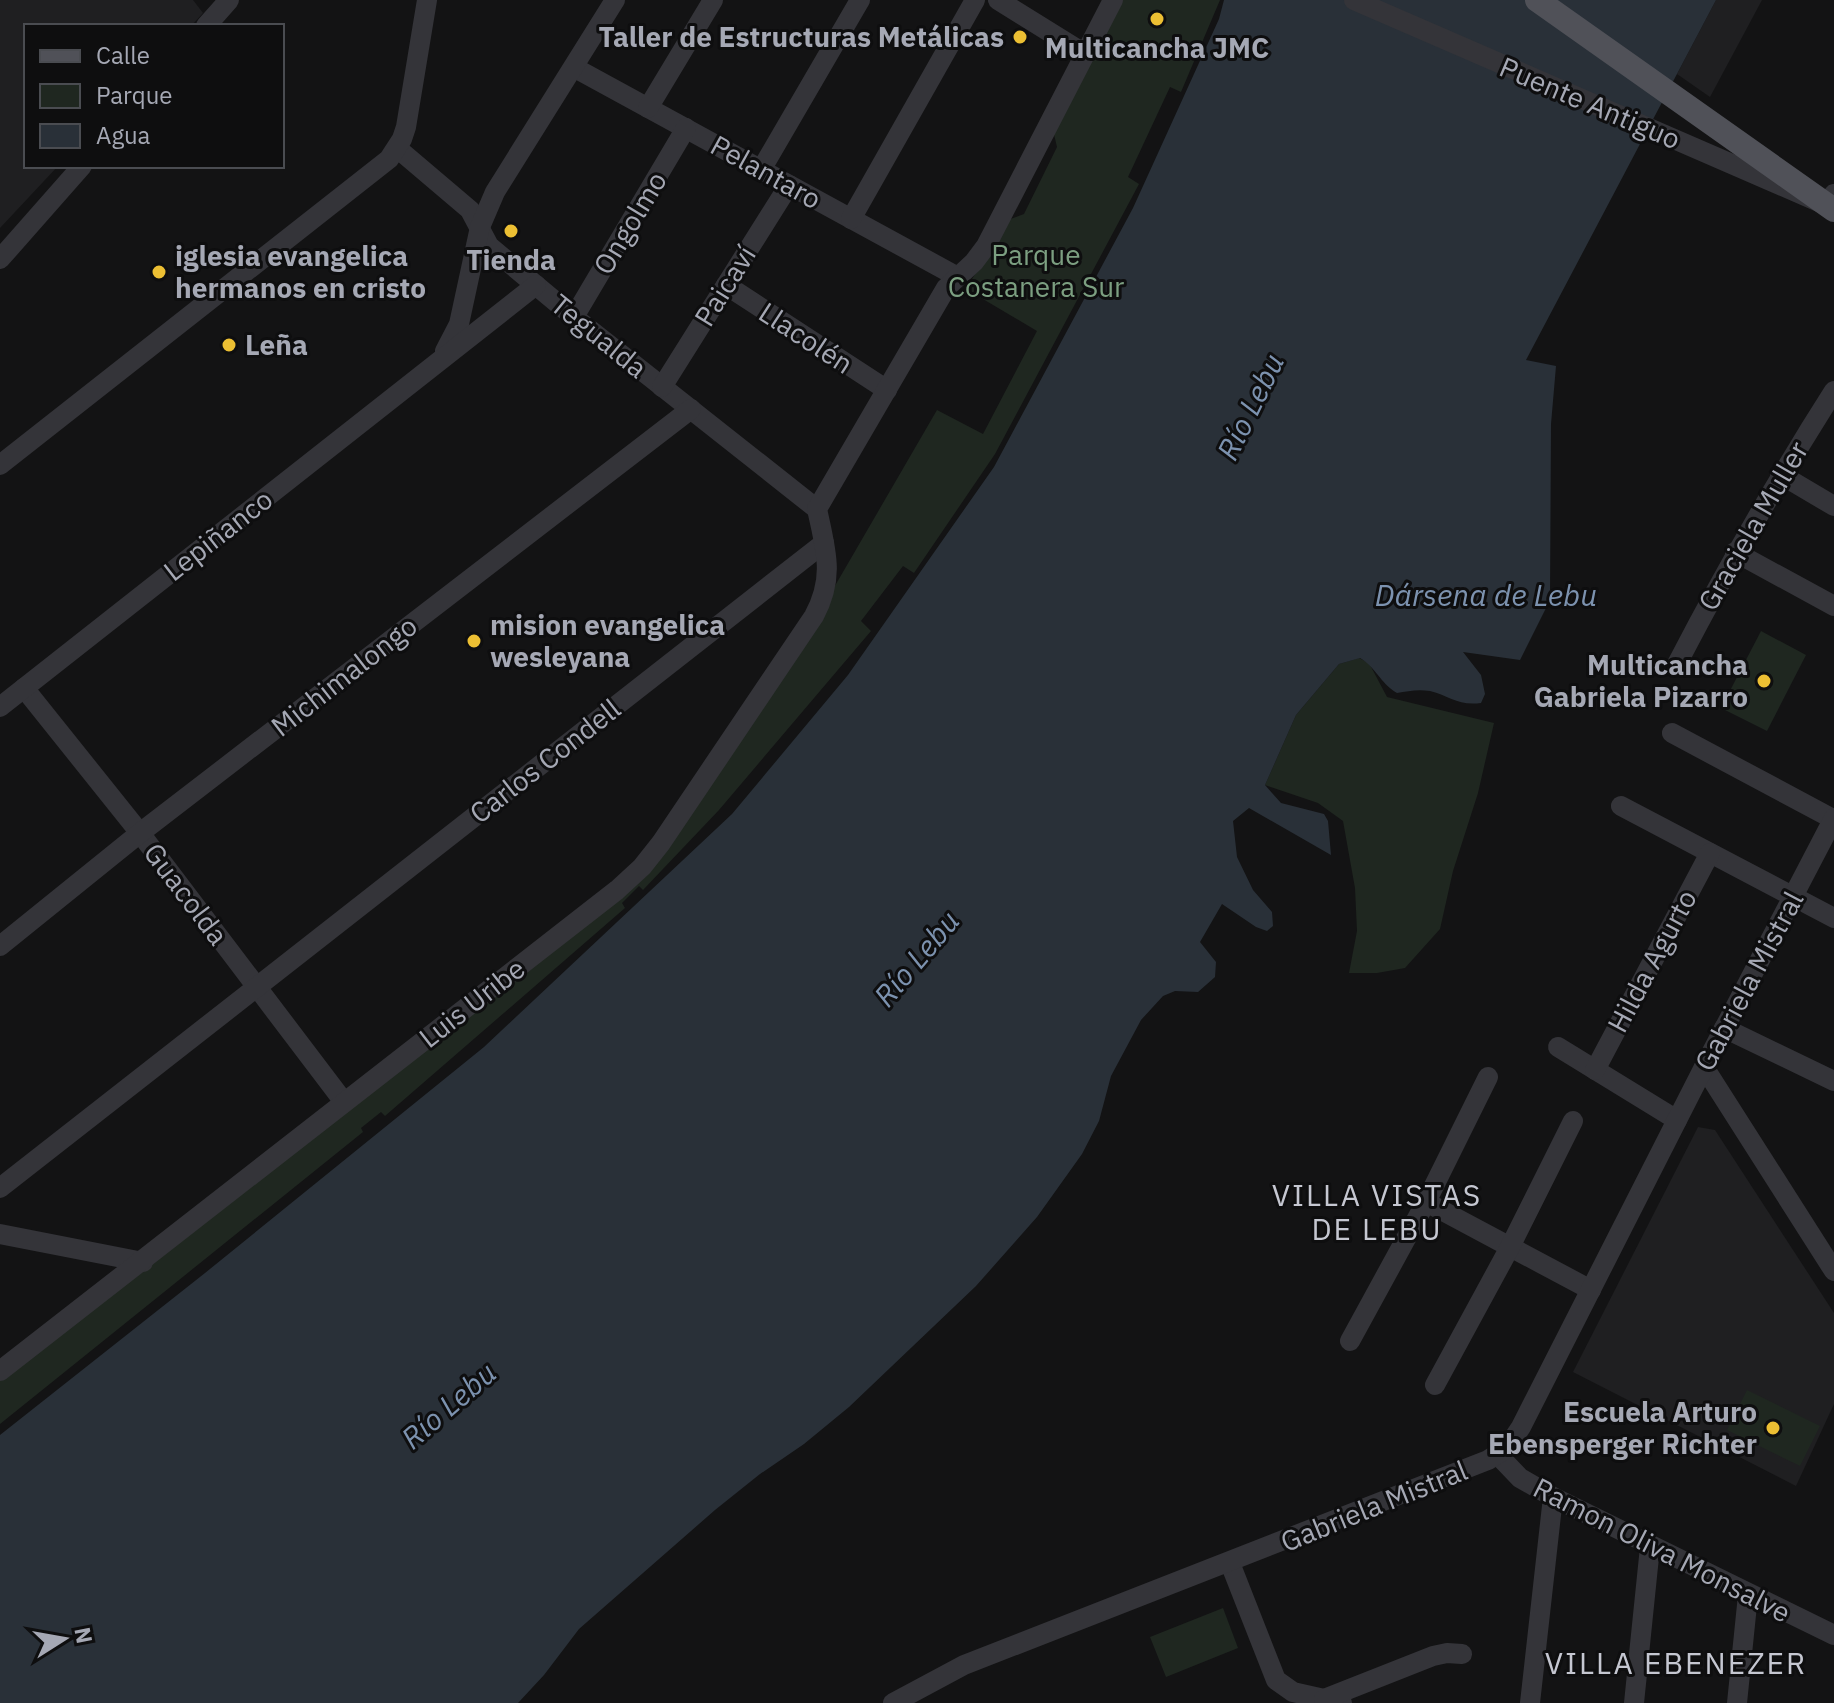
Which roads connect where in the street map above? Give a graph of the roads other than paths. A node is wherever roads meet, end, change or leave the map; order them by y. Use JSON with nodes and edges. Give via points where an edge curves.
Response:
{"nodes":[{"id":1,"x":229,"y":0,"type":"edge"},
{"id":2,"x":427,"y":0,"type":"edge"},
{"id":3,"x":615,"y":0,"type":"edge"},
{"id":4,"x":713,"y":0,"type":"edge"},
{"id":5,"x":860,"y":0,"type":"edge"},
{"id":6,"x":975,"y":0,"type":"edge"},
{"id":7,"x":998,"y":0,"type":"edge"},
{"id":8,"x":1113,"y":0,"type":"edge"},
{"id":9,"x":1354,"y":0,"type":"edge"},
{"id":10,"x":1537,"y":0,"type":"edge"},
{"id":11,"x":208,"y":24,"type":"edge"},
{"id":12,"x":1085,"y":54,"type":"junction"},
{"id":13,"x":575,"y":68,"type":"junction"},
{"id":14,"x":648,"y":108,"type":"junction"},
{"id":15,"x":686,"y":128,"type":"junction"},
{"id":16,"x":397,"y":148,"type":"junction"},
{"id":17,"x":80,"y":168,"type":"edge"},
{"id":18,"x":761,"y":170,"type":"junction"},
{"id":19,"x":789,"y":185,"type":"junction"},
{"id":20,"x":1831,"y":203,"type":"edge"},
{"id":21,"x":851,"y":219,"type":"junction"},
{"id":22,"x":480,"y":227,"type":"junction"},
{"id":23,"x":0,"y":259,"type":"edge"},
{"id":24,"x":956,"y":276,"type":"junction"},
{"id":25,"x":536,"y":285,"type":"junction"},
{"id":26,"x":726,"y":285,"type":"junction"},
{"id":27,"x":574,"y":317,"type":"junction"},
{"id":28,"x":435,"y":364,"type":"junction"},
{"id":29,"x":662,"y":387,"type":"junction"},
{"id":30,"x":887,"y":390,"type":"junction"},
{"id":31,"x":1834,"y":391,"type":"edge"},
{"id":32,"x":691,"y":409,"type":"junction"},
{"id":33,"x":0,"y":465,"type":"edge"},
{"id":34,"x":1780,"y":474,"type":"junction"},
{"id":35,"x":1834,"y":506,"type":"edge"},
{"id":36,"x":817,"y":509,"type":"junction"},
{"id":37,"x":824,"y":543,"type":"junction"},
{"id":38,"x":1735,"y":552,"type":"junction"},
{"id":39,"x":1834,"y":606,"type":"edge"},
{"id":40,"x":1677,"y":664,"type":"dead end"},
{"id":41,"x":24,"y":688,"type":"junction"},
{"id":42,"x":0,"y":707,"type":"edge"},
{"id":43,"x":1672,"y":733,"type":"dead end"},
{"id":44,"x":1621,"y":806,"type":"dead end"},
{"id":45,"x":1834,"y":819,"type":"edge"},
{"id":46,"x":140,"y":833,"type":"junction"},
{"id":47,"x":1710,"y":853,"type":"junction"},
{"id":48,"x":1792,"y":897,"type":"junction"},
{"id":49,"x":1834,"y":918,"type":"edge"},
{"id":50,"x":0,"y":946,"type":"edge"},
{"id":51,"x":256,"y":988,"type":"junction"},
{"id":52,"x":1724,"y":1028,"type":"junction"},
{"id":53,"x":1558,"y":1047,"type":"dead end"},
{"id":54,"x":1704,"y":1067,"type":"junction"},
{"id":55,"x":1595,"y":1070,"type":"junction"},
{"id":56,"x":1488,"y":1077,"type":"dead end"},
{"id":57,"x":1834,"y":1081,"type":"edge"},
{"id":58,"x":344,"y":1102,"type":"junction"},
{"id":59,"x":1677,"y":1120,"type":"junction"},
{"id":60,"x":1573,"y":1121,"type":"dead end"},
{"id":61,"x":0,"y":1188,"type":"edge"},
{"id":62,"x":1426,"y":1202,"type":"junction"},
{"id":63,"x":0,"y":1234,"type":"edge"},
{"id":64,"x":1510,"y":1247,"type":"junction"},
{"id":65,"x":143,"y":1262,"type":"junction"},
{"id":66,"x":1834,"y":1271,"type":"edge"},
{"id":67,"x":1591,"y":1290,"type":"junction"},
{"id":68,"x":1350,"y":1341,"type":"dead end"},
{"id":69,"x":0,"y":1371,"type":"edge"},
{"id":70,"x":1435,"y":1385,"type":"dead end"},
{"id":71,"x":1498,"y":1455,"type":"junction"},
{"id":72,"x":1553,"y":1497,"type":"junction"},
{"id":73,"x":1650,"y":1547,"type":"junction"},
{"id":74,"x":1230,"y":1563,"type":"junction"},
{"id":75,"x":1748,"y":1595,"type":"junction"},
{"id":76,"x":1834,"y":1635,"type":"edge"},
{"id":77,"x":1462,"y":1654,"type":"dead end"},
{"id":78,"x":1333,"y":1701,"type":"edge"},
{"id":79,"x":893,"y":1703,"type":"edge"},
{"id":80,"x":1530,"y":1703,"type":"edge"},
{"id":81,"x":1634,"y":1703,"type":"edge"},
{"id":82,"x":1737,"y":1703,"type":"edge"}],
"edges":[{"from":1,"to":11,"type":"street"},
{"from":2,"to":16,"type":"street","via":[[406,127]]},
{"from":3,"to":13,"type":"street","name":"Lepiñanco"},
{"from":4,"to":14,"type":"street"},
{"from":5,"to":18,"type":"street"},
{"from":6,"to":21,"type":"street"},
{"from":7,"to":12,"type":"street"},
{"from":8,"to":12,"type":"street"},
{"from":9,"to":20,"type":"street","name":"Puente Antiguo"},
{"from":10,"to":20,"type":"main road"},
{"from":12,"to":24,"type":"street","via":[[986,246]]},
{"from":13,"to":14,"type":"street","name":"Pelantaro"},
{"from":13,"to":22,"type":"street","name":"Lepiñanco","via":[[495,192]]},
{"from":14,"to":15,"type":"street","name":"Pelantaro"},
{"from":15,"to":18,"type":"street","name":"Pelantaro"},
{"from":15,"to":27,"type":"street","name":"Ongolmo"},
{"from":16,"to":22,"type":"street","name":"Tegualda","via":[[470,210]]},
{"from":16,"to":33,"type":"street","via":[[380,167]]},
{"from":17,"to":23,"type":"street"},
{"from":18,"to":19,"type":"street","name":"Pelantaro"},
{"from":19,"to":21,"type":"street","name":"Pelantaro"},
{"from":19,"to":26,"type":"street","name":"Paicaví"},
{"from":21,"to":24,"type":"street","name":"Pelantaro"},
{"from":22,"to":25,"type":"street","name":"Tegualda","via":[[489,246]]},
{"from":22,"to":28,"type":"street","name":"Lepiñanco","via":[[459,324]]},
{"from":24,"to":30,"type":"street"},
{"from":25,"to":27,"type":"street","name":"Tegualda"},
{"from":25,"to":28,"type":"street","name":"Lepiñanco"},
{"from":26,"to":29,"type":"street","name":"Paicaví"},
{"from":26,"to":30,"type":"street","name":"Llacolén"},
{"from":27,"to":29,"type":"street","name":"Tegualda"},
{"from":28,"to":41,"type":"street","name":"Lepiñanco"},
{"from":29,"to":32,"type":"street","name":"Tegualda"},
{"from":30,"to":36,"type":"street"},
{"from":31,"to":34,"type":"street","name":"Graciela Muller"},
{"from":32,"to":36,"type":"street","name":"Tegualda"},
{"from":32,"to":46,"type":"street","name":"Michimalongo"},
{"from":34,"to":35,"type":"street"},
{"from":34,"to":38,"type":"street","name":"Graciela Muller"},
{"from":36,"to":37,"type":"street"},
{"from":37,"to":51,"type":"street","name":"Carlos Condell"},
{"from":37,"to":58,"type":"street","name":"Luis Uribe","via":[[828,578],[814,616],[642,867]]},
{"from":38,"to":39,"type":"street"},
{"from":38,"to":40,"type":"street","name":"Graciela Muller"},
{"from":41,"to":42,"type":"street","name":"Lepiñanco"},
{"from":41,"to":46,"type":"street","name":"Guacolda"},
{"from":43,"to":45,"type":"street"},
{"from":44,"to":47,"type":"street"},
{"from":45,"to":48,"type":"street","name":"Gabriela Mistral"},
{"from":46,"to":50,"type":"street","name":"Michimalongo"},
{"from":46,"to":51,"type":"street","name":"Guacolda"},
{"from":47,"to":48,"type":"street"},
{"from":47,"to":55,"type":"street","name":"Hilda Agurto"},
{"from":48,"to":49,"type":"street"},
{"from":48,"to":52,"type":"street","name":"Gabriela Mistral"},
{"from":51,"to":58,"type":"street","name":"Guacolda"},
{"from":51,"to":61,"type":"street","name":"Carlos Condell"},
{"from":52,"to":54,"type":"street","name":"Gabriela Mistral"},
{"from":52,"to":57,"type":"street"},
{"from":53,"to":55,"type":"street"},
{"from":54,"to":59,"type":"street","name":"Gabriela Mistral"},
{"from":54,"to":66,"type":"street"},
{"from":55,"to":59,"type":"street"},
{"from":56,"to":62,"type":"street"},
{"from":58,"to":65,"type":"street","name":"Luis Uribe"},
{"from":59,"to":67,"type":"street","name":"Gabriela Mistral"},
{"from":60,"to":64,"type":"street"},
{"from":62,"to":64,"type":"street"},
{"from":62,"to":68,"type":"street"},
{"from":63,"to":65,"type":"street"},
{"from":64,"to":67,"type":"street"},
{"from":64,"to":70,"type":"street"},
{"from":65,"to":69,"type":"street","name":"Luis Uribe"},
{"from":67,"to":71,"type":"street","name":"Gabriela Mistral","via":[[1515,1439]]},
{"from":71,"to":72,"type":"street","name":"Ramon Oliva Monsalve","via":[[1520,1478]]},
{"from":71,"to":74,"type":"street","name":"Gabriela Mistral"},
{"from":72,"to":73,"type":"street","name":"Ramon Oliva Monsalve"},
{"from":72,"to":80,"type":"street"},
{"from":73,"to":75,"type":"street","name":"Ramon Oliva Monsalve"},
{"from":73,"to":81,"type":"street"},
{"from":74,"to":78,"type":"street","via":[[1276,1680],[1287,1690]]},
{"from":74,"to":79,"type":"street","name":"Gabriela Mistral","via":[[964,1665]]},
{"from":75,"to":76,"type":"street","name":"Ramon Oliva Monsalve"},
{"from":75,"to":82,"type":"street"},
{"from":77,"to":78,"type":"street","via":[[1433,1656]]}]}
